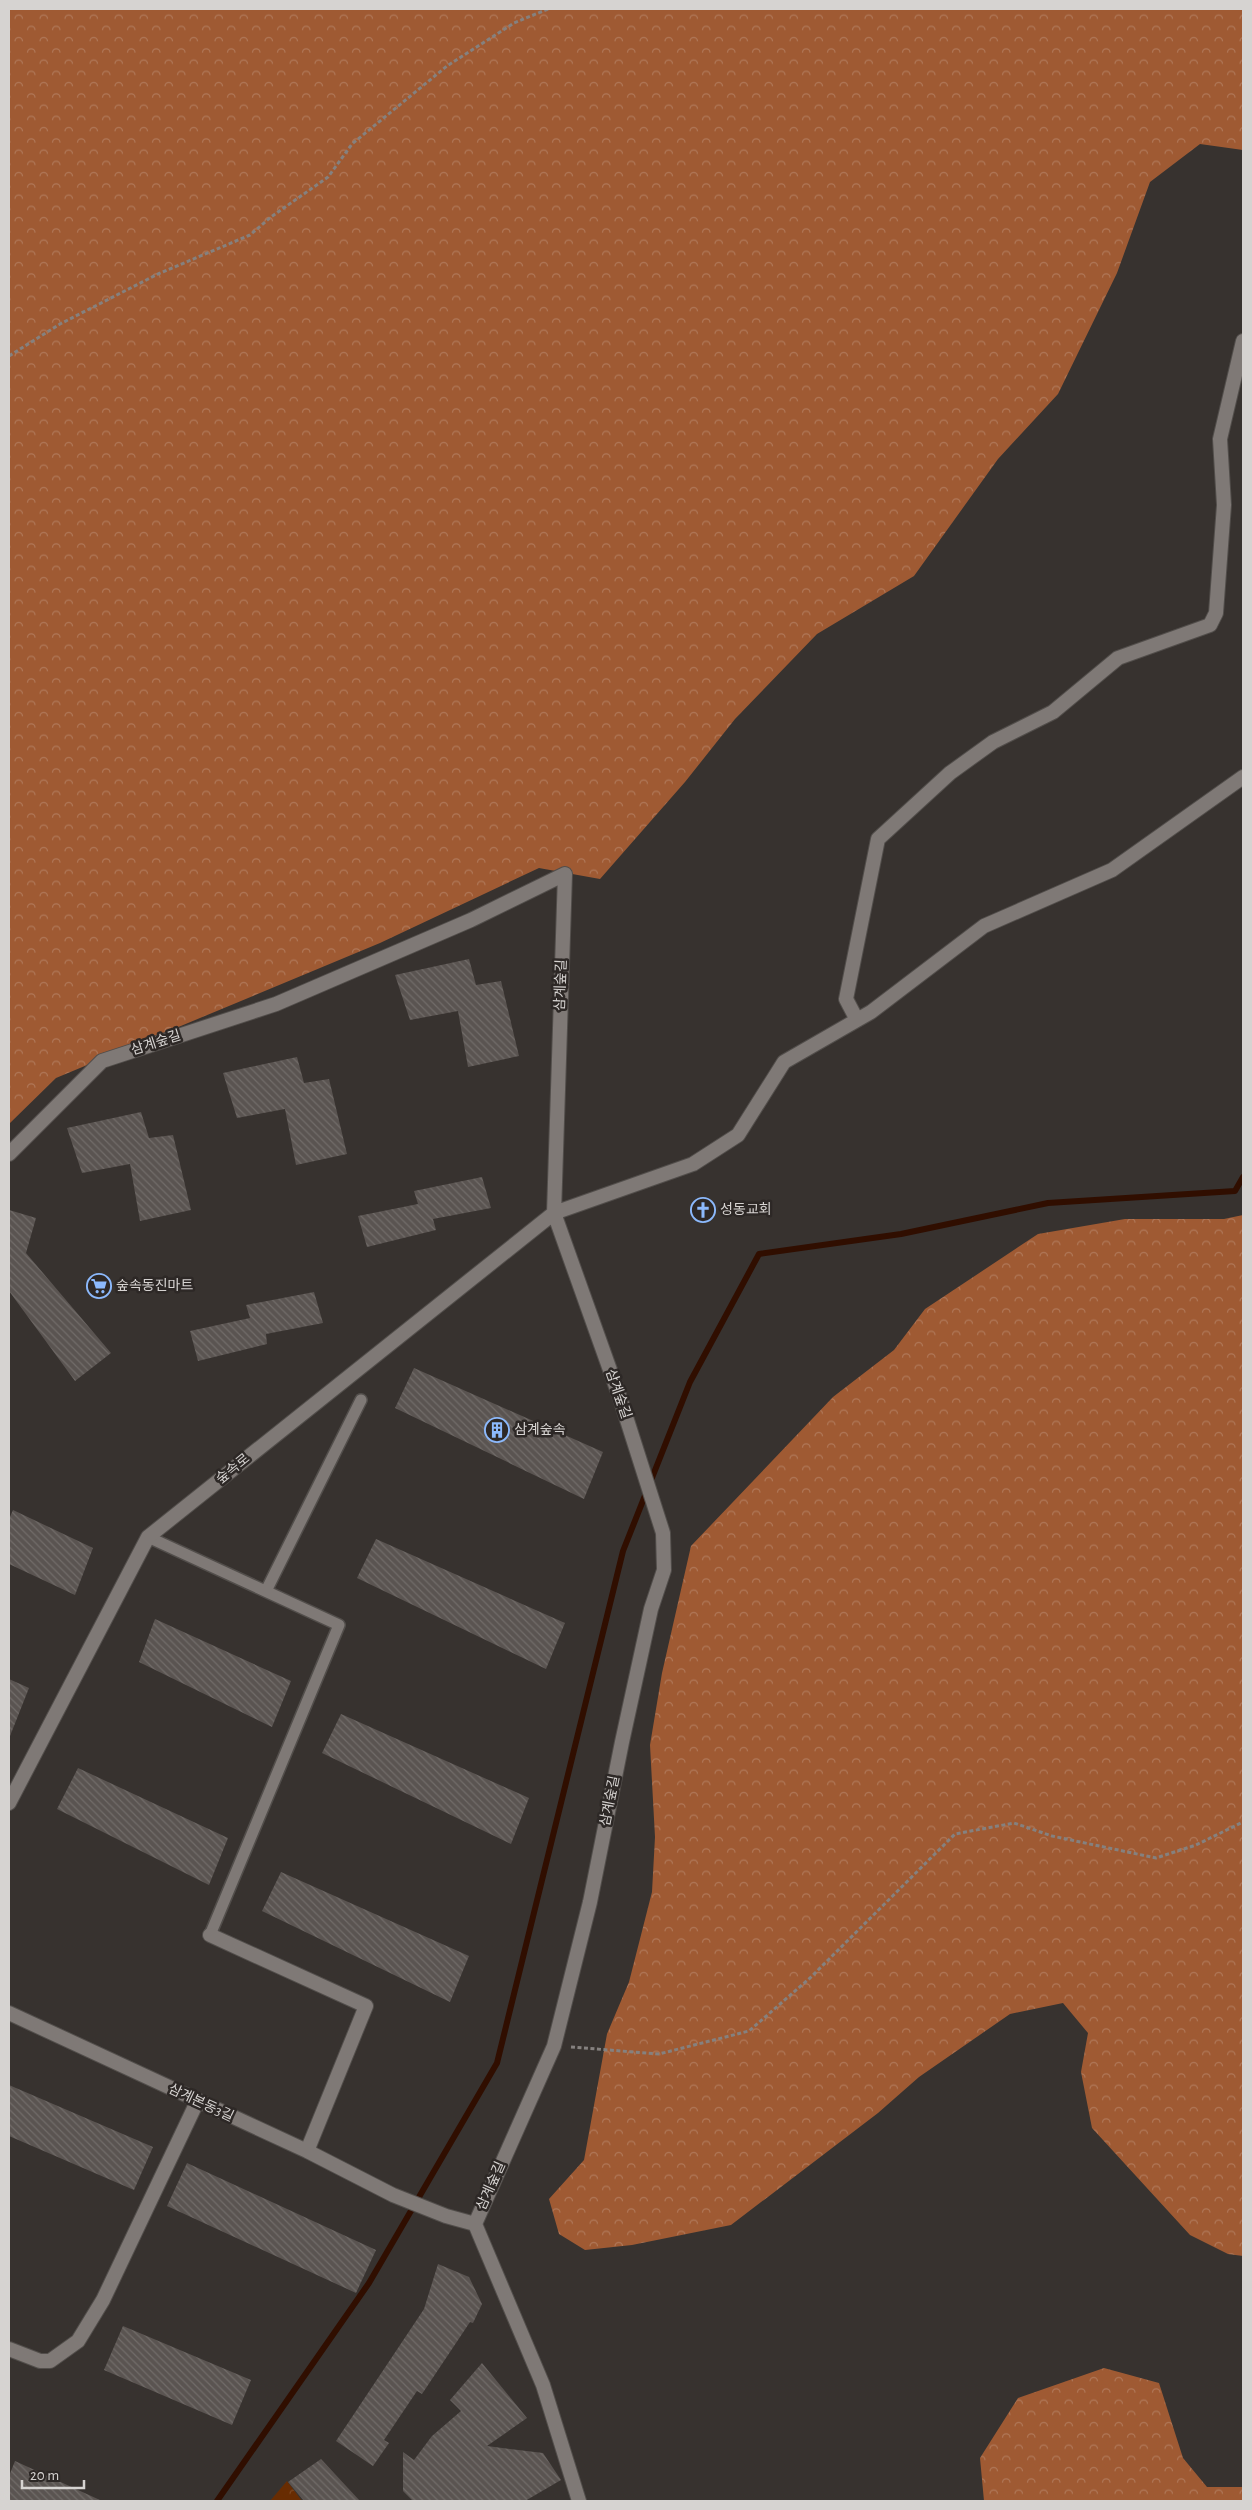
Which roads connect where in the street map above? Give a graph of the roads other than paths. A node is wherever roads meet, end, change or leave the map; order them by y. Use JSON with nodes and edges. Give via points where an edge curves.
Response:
{"nodes":[{"id":1,"x":1243,"y":341,"type":"edge"},
{"id":2,"x":1243,"y":777,"type":"edge"},
{"id":3,"x":857,"y":1020,"type":"junction"},
{"id":4,"x":9,"y":1154,"type":"edge"},
{"id":5,"x":554,"y":1213,"type":"junction"},
{"id":6,"x":361,"y":1400,"type":"dead end"},
{"id":7,"x":148,"y":1537,"type":"junction"},
{"id":8,"x":266,"y":1591,"type":"junction"},
{"id":9,"x":9,"y":1803,"type":"edge"},
{"id":10,"x":210,"y":1935,"type":"joint"},
{"id":11,"x":9,"y":2013,"type":"edge"},
{"id":12,"x":197,"y":2102,"type":"junction"},
{"id":13,"x":307,"y":2151,"type":"junction"},
{"id":14,"x":475,"y":2224,"type":"junction"},
{"id":15,"x":9,"y":2349,"type":"edge"},
{"id":16,"x":579,"y":2501,"type":"edge"}],
"edges":[{"from":1,"to":3,"type":"street","via":[[1220,439],[1224,504],[1216,613],[1210,624],[1118,658],[1053,712],[993,742],[950,774],[878,839],[846,999]]},
{"from":2,"to":3,"type":"street","name":"숲속로","via":[[1112,870],[984,926]]},
{"from":3,"to":5,"type":"street","name":"숲속로","via":[[784,1062],[738,1135],[692,1164]]},
{"from":4,"to":5,"type":"street","name":"삼계숲길","via":[[102,1061],[276,1004],[471,920],[565,874]]},
{"from":5,"to":7,"type":"street","name":"숲속로"},
{"from":5,"to":14,"type":"street","name":"삼계숲길","via":[[620,1398],[663,1533],[664,1570],[651,1609],[590,1902],[554,2046]]},
{"from":6,"to":8,"type":"lane"},
{"from":7,"to":8,"type":"lane"},
{"from":7,"to":9,"type":"street","name":"숲속로"},
{"from":8,"to":10,"type":"lane","via":[[339,1625]]},
{"from":10,"to":13,"type":"street","via":[[366,2006]]},
{"from":11,"to":12,"type":"street","name":"삼계본동3길"},
{"from":12,"to":13,"type":"street","name":"삼계본동3길"},
{"from":12,"to":15,"type":"street","via":[[103,2300],[78,2341],[50,2361],[40,2361]]},
{"from":13,"to":14,"type":"street","name":"삼계본동3길","via":[[393,2195]]},
{"from":14,"to":16,"type":"street","name":"삼계숲길","via":[[543,2385]]}]}
